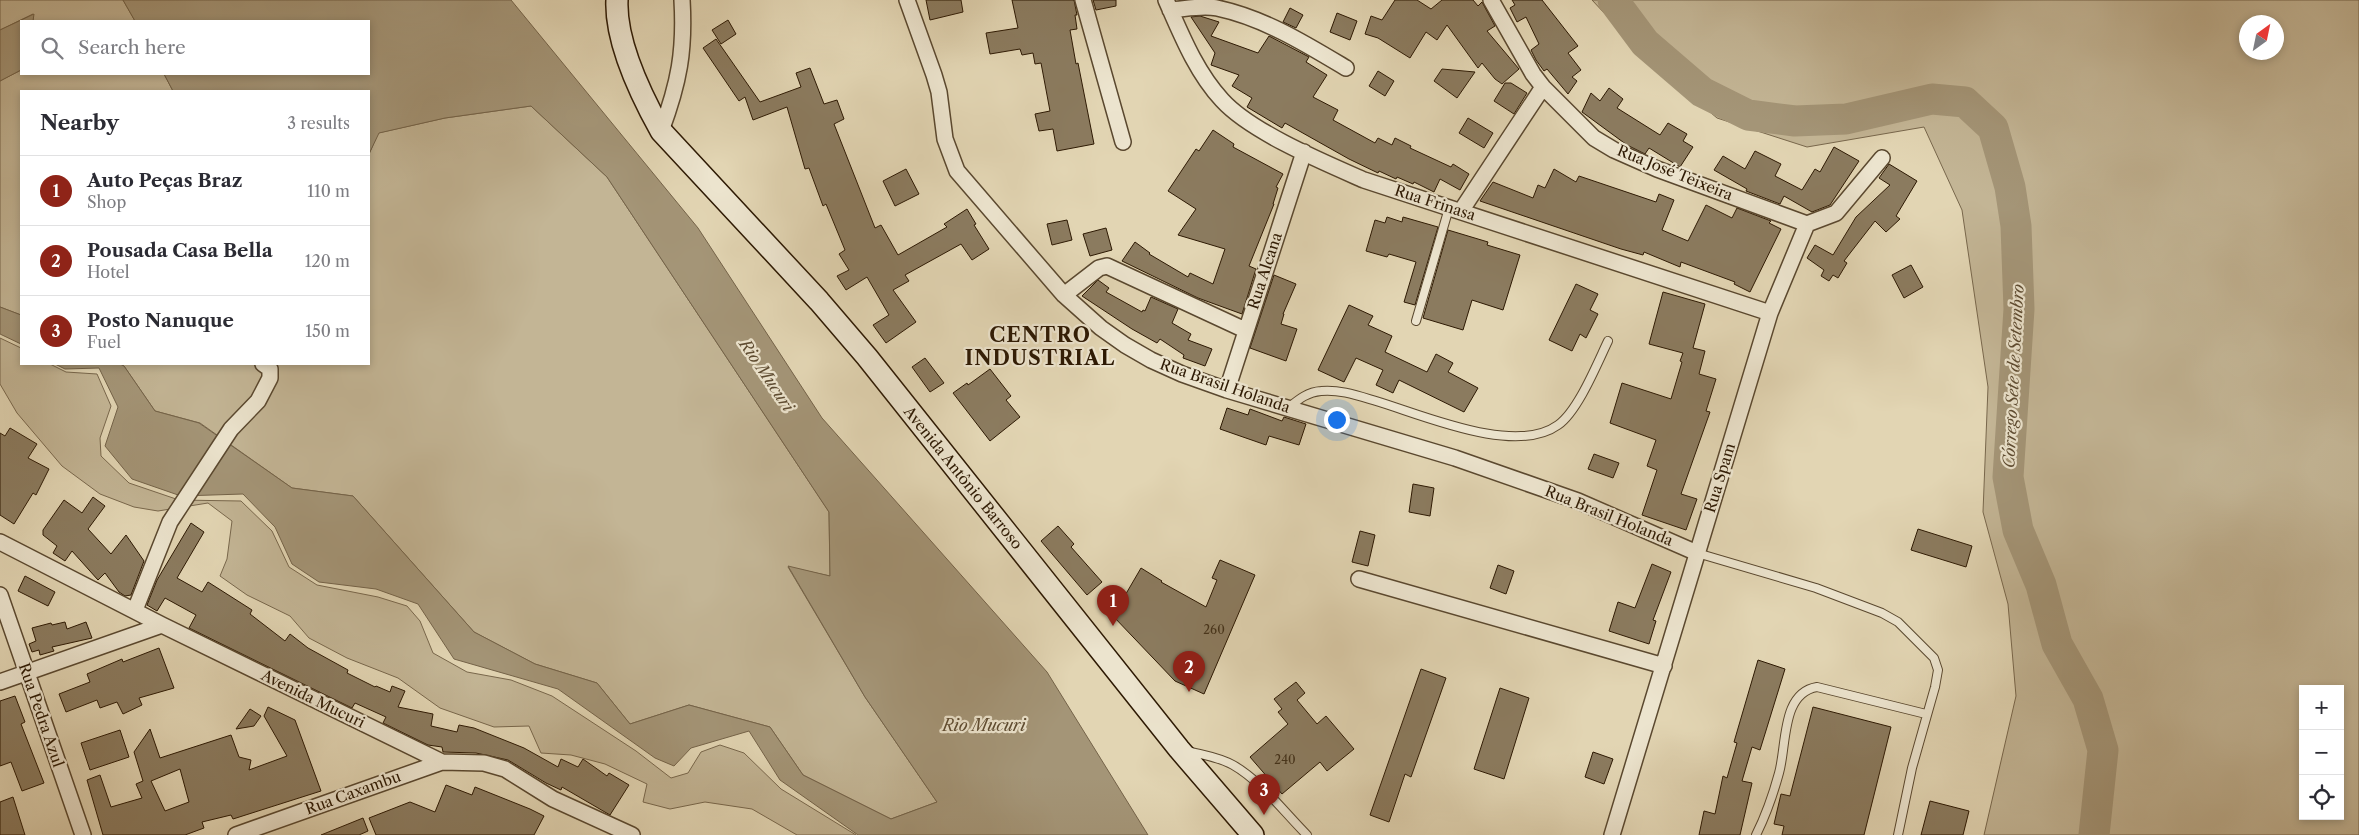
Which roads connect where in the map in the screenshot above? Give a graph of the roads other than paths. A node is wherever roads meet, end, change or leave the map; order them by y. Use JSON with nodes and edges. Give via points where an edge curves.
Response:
{"nodes":[{"id":1,"x":617,"y":0,"type":"edge"},
{"id":2,"x":682,"y":0,"type":"edge"},
{"id":3,"x":907,"y":0,"type":"edge"},
{"id":4,"x":1083,"y":0,"type":"edge"},
{"id":5,"x":1491,"y":0,"type":"edge"},
{"id":6,"x":1168,"y":5,"type":"edge"},
{"id":7,"x":1346,"y":68,"type":"dead end"},
{"id":8,"x":1543,"y":87,"type":"junction"},
{"id":9,"x":661,"y":131,"type":"junction"},
{"id":10,"x":1123,"y":142,"type":"dead end"},
{"id":11,"x":1304,"y":152,"type":"junction"},
{"id":12,"x":1882,"y":158,"type":"dead end"},
{"id":13,"x":1455,"y":210,"type":"junction"},
{"id":14,"x":1807,"y":224,"type":"junction"},
{"id":15,"x":1064,"y":295,"type":"junction"},
{"id":16,"x":1770,"y":313,"type":"junction"},
{"id":17,"x":1416,"y":321,"type":"dead end"},
{"id":18,"x":1245,"y":330,"type":"junction"},
{"id":19,"x":1608,"y":341,"type":"dead end"},
{"id":20,"x":264,"y":365,"type":"edge"},
{"id":21,"x":1227,"y":390,"type":"junction"},
{"id":22,"x":1288,"y":408,"type":"junction"},
{"id":23,"x":0,"y":542,"type":"edge"},
{"id":24,"x":1697,"y":553,"type":"junction"},
{"id":25,"x":1359,"y":579,"type":"dead end"},
{"id":26,"x":0,"y":595,"type":"edge"},
{"id":27,"x":135,"y":610,"type":"junction"},
{"id":28,"x":162,"y":625,"type":"junction"},
{"id":29,"x":1664,"y":666,"type":"junction"},
{"id":30,"x":26,"y":672,"type":"junction"},
{"id":31,"x":0,"y":682,"type":"edge"},
{"id":32,"x":1926,"y":714,"type":"junction"},
{"id":33,"x":1179,"y":749,"type":"junction"},
{"id":34,"x":442,"y":762,"type":"junction"},
{"id":35,"x":83,"y":835,"type":"edge"},
{"id":36,"x":236,"y":835,"type":"edge"},
{"id":37,"x":632,"y":835,"type":"edge"},
{"id":38,"x":1253,"y":835,"type":"edge"},
{"id":39,"x":1307,"y":835,"type":"edge"},
{"id":40,"x":1612,"y":835,"type":"edge"},
{"id":41,"x":1756,"y":835,"type":"edge"},
{"id":42,"x":1898,"y":835,"type":"edge"}],
"edges":[{"from":1,"to":9,"type":"main road","name":"Avenida Antônio Barroso","via":[[625,52],[642,98]]},
{"from":2,"to":9,"type":"street","via":[[681,65]]},
{"from":3,"to":15,"type":"street","name":"Rua Brasil Holanda","via":[[939,92],[950,158],[957,171]]},
{"from":4,"to":10,"type":"street"},
{"from":5,"to":8,"type":"street","name":"Rua José Teixeira","via":[[1520,54]]},
{"from":6,"to":7,"type":"street","via":[[1215,8],[1276,28]]},
{"from":6,"to":11,"type":"street","name":"Rua Frinasa","via":[[1192,55],[1221,99],[1252,124]]},
{"from":8,"to":13,"type":"street"},
{"from":8,"to":14,"type":"street","name":"Rua José Teixeira","via":[[1594,138],[1614,150],[1685,180]]},
{"from":9,"to":33,"type":"main road","name":"Avenida Antônio Barroso","via":[[867,357]]},
{"from":11,"to":13,"type":"street","name":"Rua Frinasa","via":[[1364,180]]},
{"from":11,"to":18,"type":"street","name":"Rua Alcana"},
{"from":12,"to":14,"type":"street","via":[[1836,214]]},
{"from":13,"to":16,"type":"street","name":"Rua Frinasa"},
{"from":13,"to":17,"type":"lane"},
{"from":14,"to":16,"type":"street","name":"Rua Spam"},
{"from":15,"to":18,"type":"street","via":[[1099,268],[1107,266]]},
{"from":15,"to":21,"type":"street","name":"Rua Brasil Holanda","via":[[1101,328],[1151,360]]},
{"from":16,"to":24,"type":"street","name":"Rua Spam"},
{"from":18,"to":21,"type":"street","name":"Rua Alcana"},
{"from":19,"to":22,"type":"lane","via":[[1589,381],[1560,424],[1529,437],[1496,436],[1354,394],[1333,391],[1302,396]]},
{"from":20,"to":27,"type":"street","via":[[270,369],[270,378],[258,401],[231,429],[170,522]]},
{"from":21,"to":22,"type":"street","name":"Rua Brasil Holanda"},
{"from":22,"to":24,"type":"street","name":"Rua Brasil Holanda","via":[[1455,458],[1560,495]]},
{"from":23,"to":27,"type":"street","name":"Avenida Mucuri"},
{"from":24,"to":29,"type":"street","name":"Rua Spam"},
{"from":24,"to":32,"type":"lane","via":[[1816,588],[1898,622],[1934,658],[1938,670]]},
{"from":25,"to":29,"type":"street"},
{"from":26,"to":30,"type":"street","name":"Rua Pedra Azul"},
{"from":27,"to":28,"type":"street","name":"Avenida Mucuri"},
{"from":28,"to":30,"type":"street"},
{"from":28,"to":34,"type":"street","name":"Avenida Mucuri"},
{"from":29,"to":40,"type":"street","name":"Rua Spam"},
{"from":30,"to":31,"type":"street"},
{"from":30,"to":35,"type":"street","name":"Rua Pedra Azul"},
{"from":32,"to":41,"type":"lane","via":[[1817,687],[1803,691],[1792,707],[1780,771],[1768,811]]},
{"from":32,"to":42,"type":"lane"},
{"from":33,"to":38,"type":"main road","name":"Avenida Antônio Barroso"},
{"from":33,"to":39,"type":"lane","via":[[1232,765],[1250,778]]},
{"from":34,"to":36,"type":"street","name":"Rua Caxambu"},
{"from":34,"to":37,"type":"street","name":"Avenida Mucuri","via":[[484,763],[505,769],[553,799]]}]}
